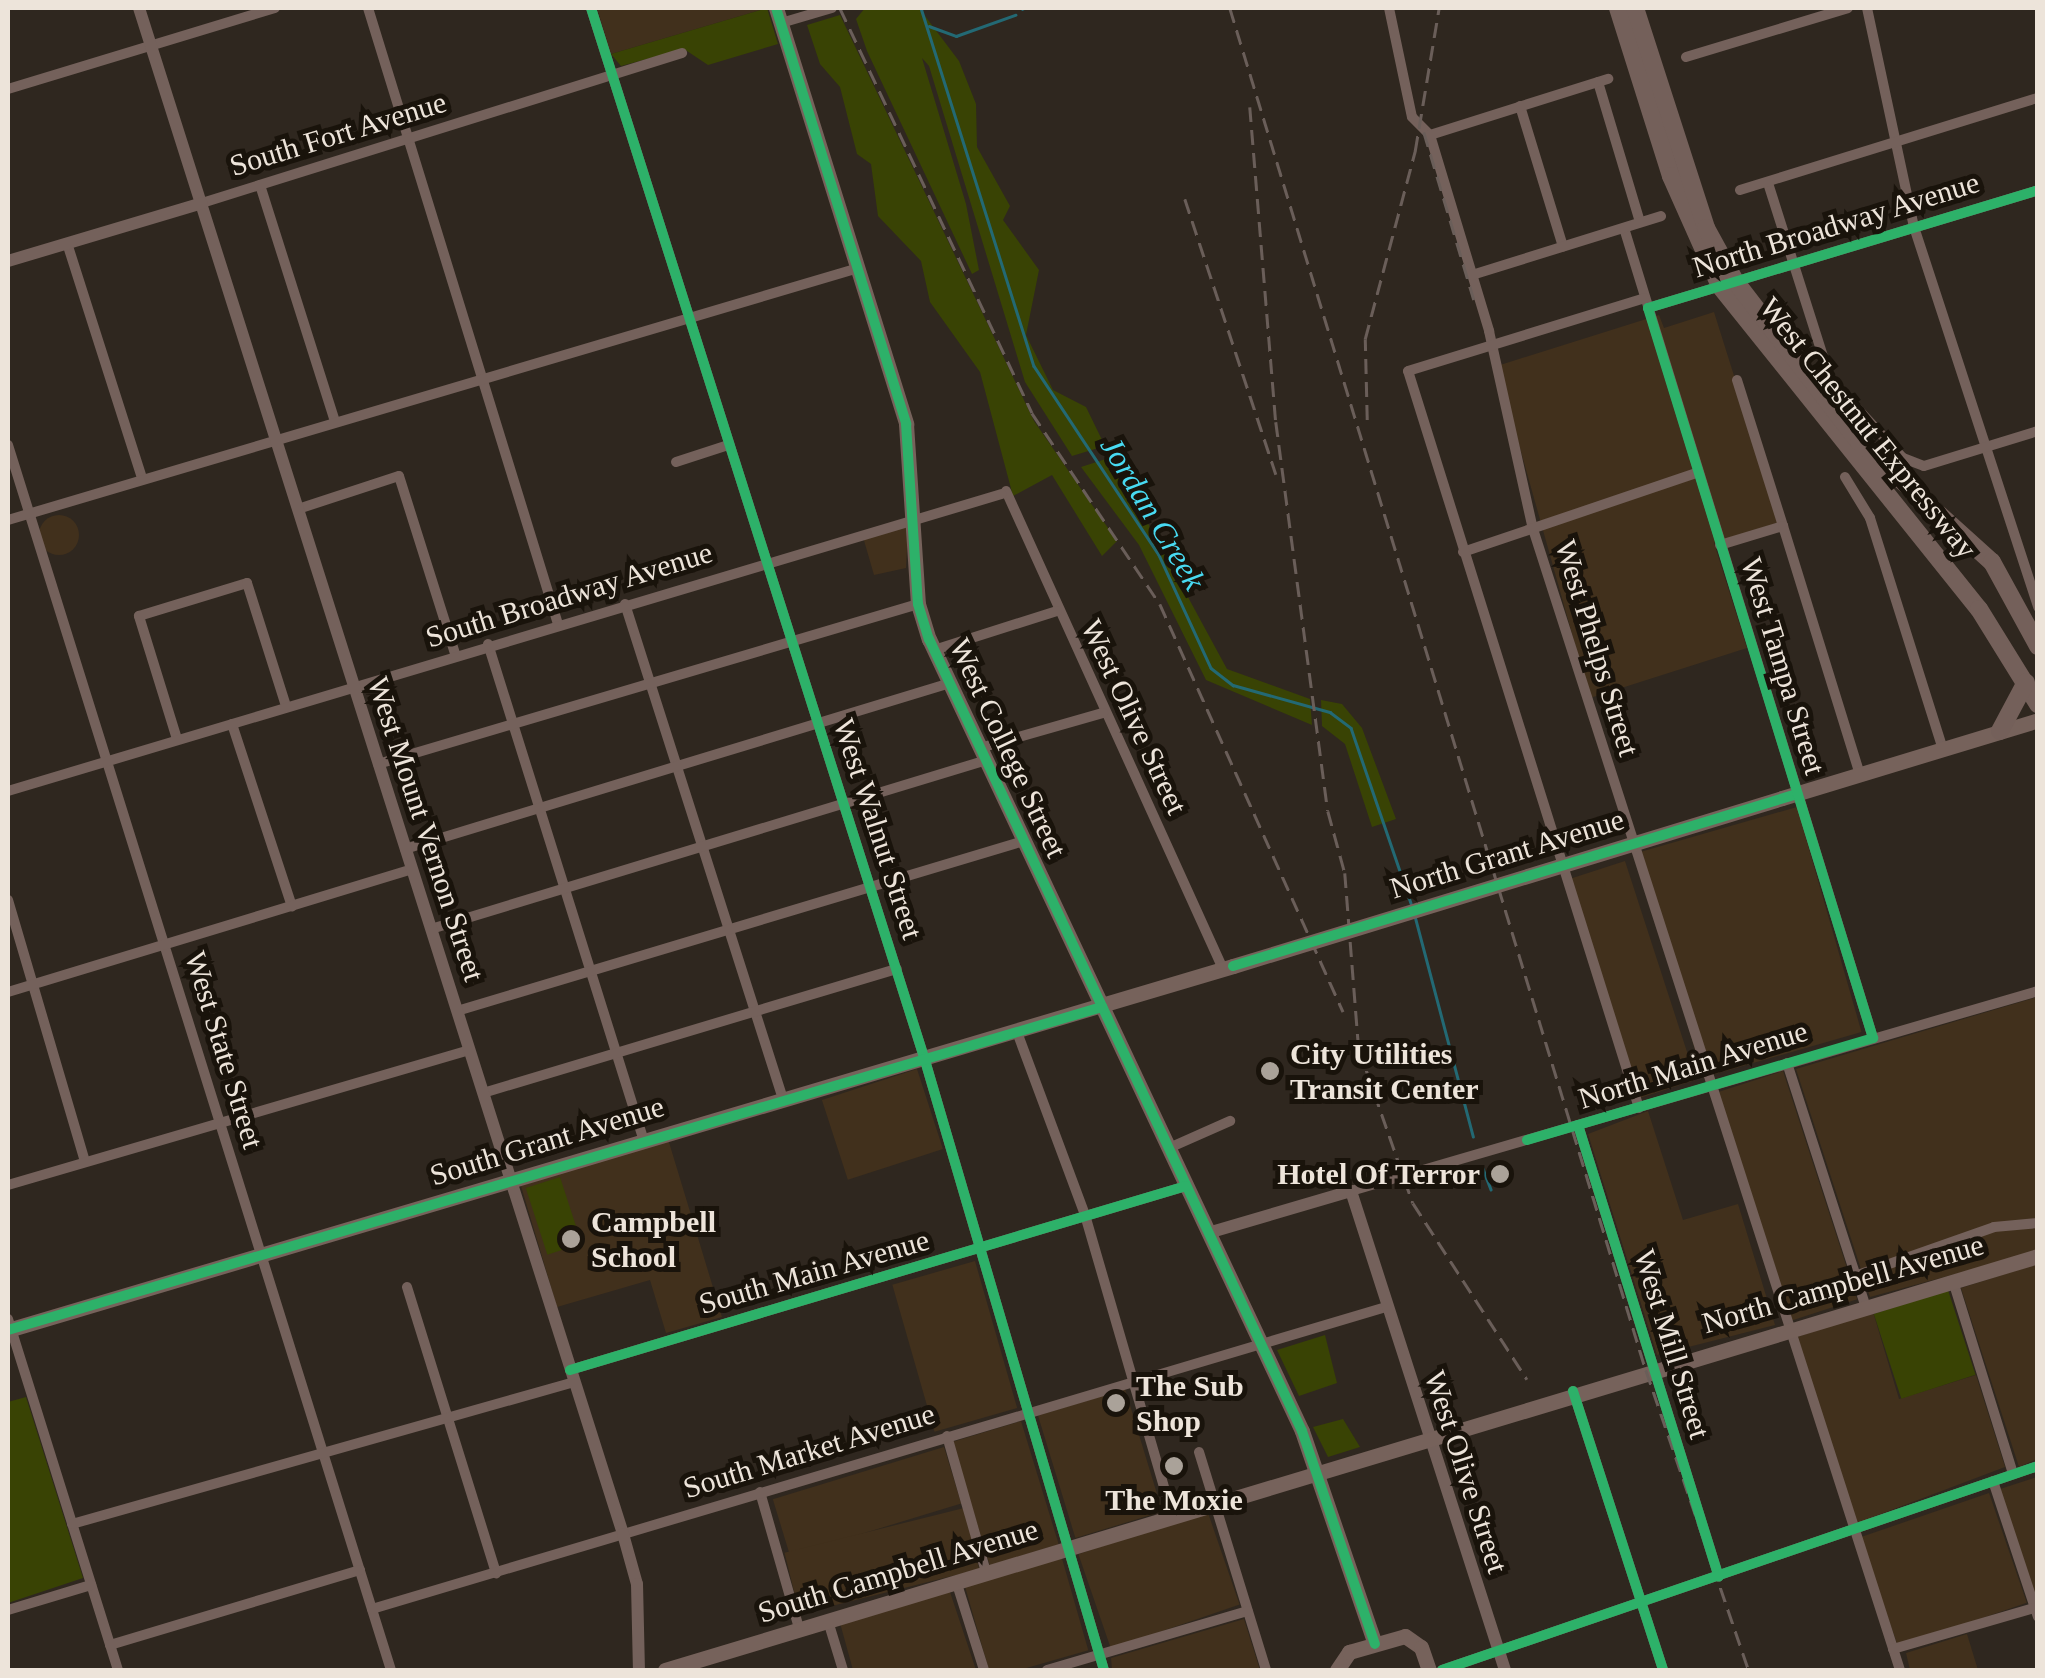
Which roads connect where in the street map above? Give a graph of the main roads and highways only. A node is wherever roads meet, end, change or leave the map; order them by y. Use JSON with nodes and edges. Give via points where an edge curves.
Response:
{"nodes":[{"id":1,"x":1618,"y":8,"type":"edge"},
{"id":2,"x":1635,"y":8,"type":"edge"},
{"id":3,"x":778,"y":16,"type":"edge"},
{"id":4,"x":1727,"y":284,"type":"junction"},
{"id":5,"x":2038,"y":646,"type":"edge"},
{"id":6,"x":2026,"y":682,"type":"junction"},
{"id":7,"x":2038,"y":704,"type":"edge"},
{"id":8,"x":2038,"y":720,"type":"edge"},
{"id":9,"x":2000,"y":731,"type":"junction"},
{"id":10,"x":1102,"y":1006,"type":"junction"},
{"id":11,"x":2038,"y":1256,"type":"edge"},
{"id":12,"x":9,"y":1326,"type":"edge"},
{"id":13,"x":1320,"y":1470,"type":"junction"},
{"id":14,"x":1375,"y":1644,"type":"junction"},
{"id":15,"x":665,"y":1670,"type":"edge"},
{"id":16,"x":1337,"y":1670,"type":"edge"},
{"id":17,"x":1429,"y":1670,"type":"edge"}],
"edges":[{"from":1,"to":4,"type":"main road","name":"West Chestnut Expressway","via":[[1671,176]]},
{"from":2,"to":4,"type":"main road","name":"West Chestnut Expressway"},
{"from":3,"to":10,"type":"main road","name":"West College Street","via":[[906,424],[918,604]]},
{"from":4,"to":5,"type":"main road","name":"West Chestnut Expressway","via":[[1860,442],[1992,562]]},
{"from":4,"to":6,"type":"main road","name":"West Chestnut Expressway","via":[[1962,586]]},
{"from":6,"to":7,"type":"main road","name":"West Chestnut Expressway"},
{"from":6,"to":9,"type":"main road"},
{"from":8,"to":9,"type":"main road","name":"North Grant Avenue"},
{"from":9,"to":10,"type":"main road","name":"North Grant Avenue","bridge":true},
{"from":10,"to":12,"type":"main road","name":"South Grant Avenue"},
{"from":10,"to":13,"type":"main road","name":"West College Street"},
{"from":11,"to":13,"type":"main road","name":"North Campbell Avenue"},
{"from":13,"to":14,"type":"main road","name":"West College Street"},
{"from":13,"to":15,"type":"main road","name":"South Campbell Avenue"},
{"from":14,"to":16,"type":"main road","via":[[1346,1654]]},
{"from":14,"to":17,"type":"main road","via":[[1410,1638]]}]}
